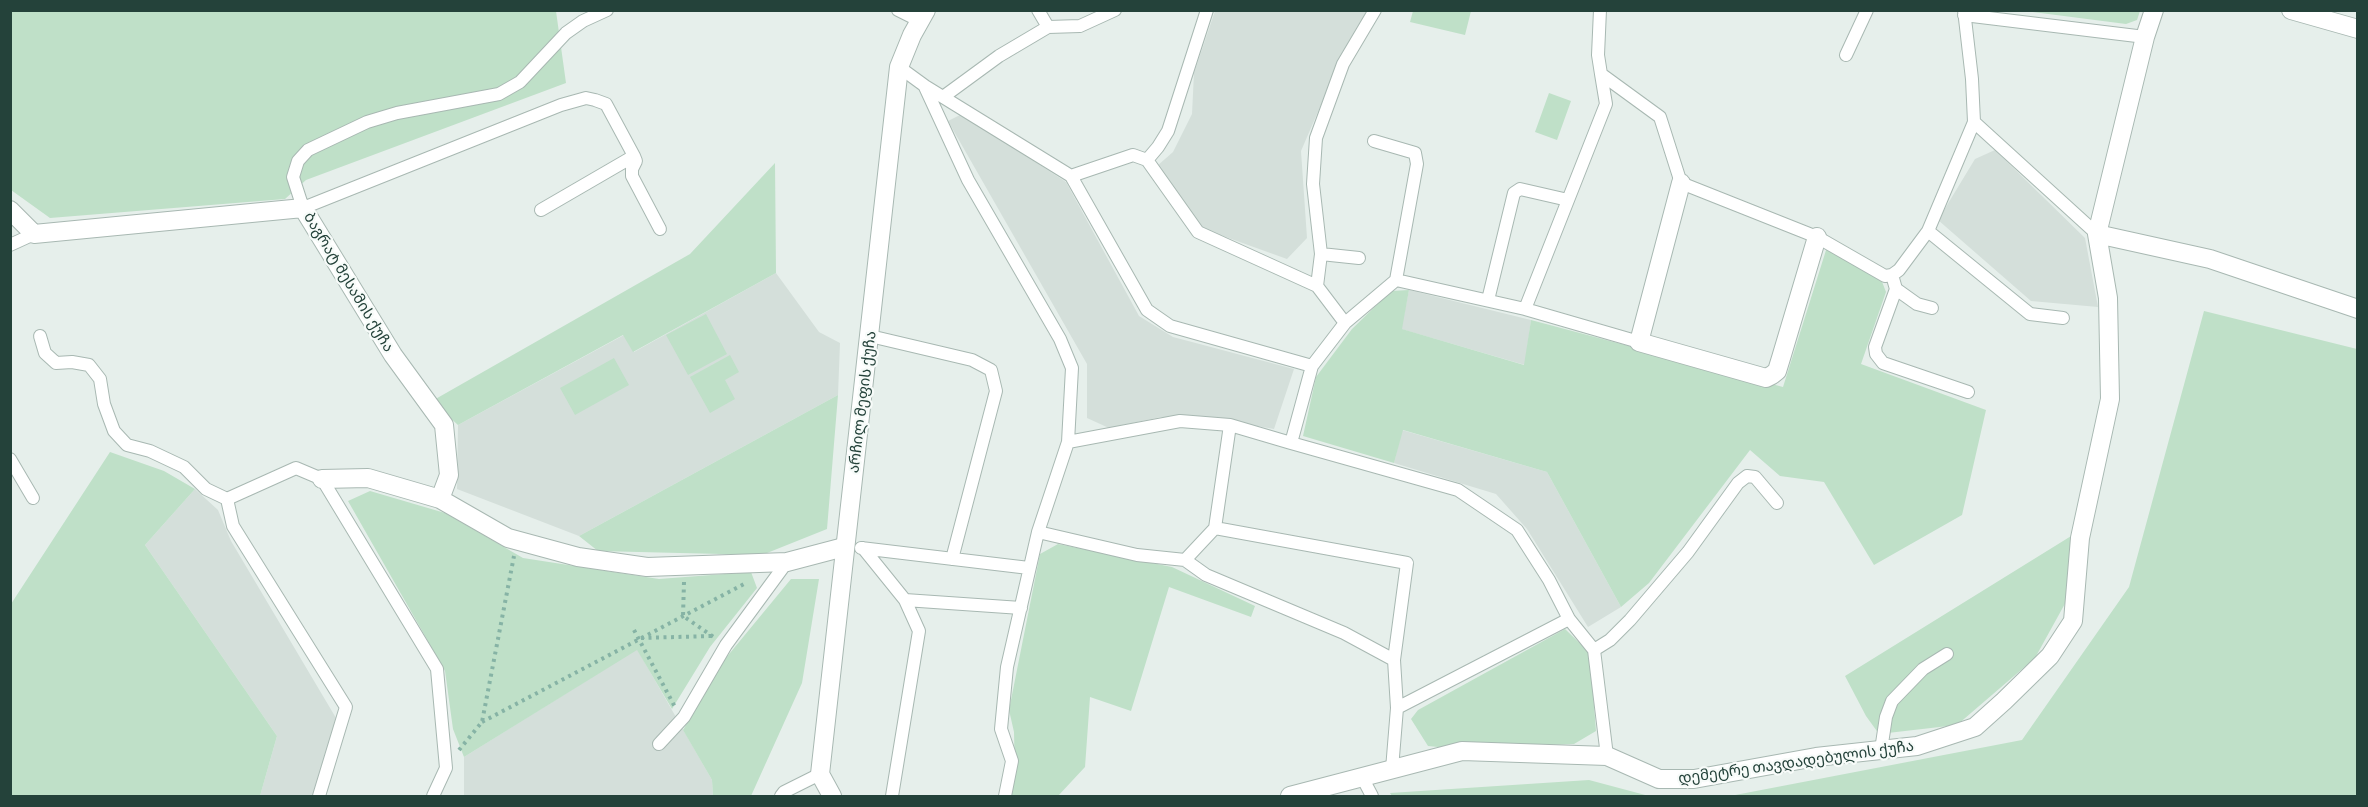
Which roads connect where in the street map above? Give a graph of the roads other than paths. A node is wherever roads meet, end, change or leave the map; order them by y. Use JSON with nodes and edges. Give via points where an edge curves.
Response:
{"nodes":[{"id":1,"x":607,"y":10,"type":"edge"},
{"id":2,"x":898,"y":10,"type":"edge"},
{"id":3,"x":1038,"y":10,"type":"edge"},
{"id":4,"x":1115,"y":10,"type":"edge"},
{"id":5,"x":1207,"y":10,"type":"edge"},
{"id":6,"x":1375,"y":10,"type":"edge"},
{"id":7,"x":1600,"y":10,"type":"edge"},
{"id":8,"x":1867,"y":10,"type":"edge"},
{"id":9,"x":2154,"y":10,"type":"edge"},
{"id":10,"x":2291,"y":10,"type":"edge"},
{"id":11,"x":1964,"y":13,"type":"edge"},
{"id":12,"x":923,"y":16,"type":"edge"},
{"id":13,"x":1048,"y":27,"type":"junction"},
{"id":14,"x":2358,"y":28,"type":"edge"},
{"id":15,"x":2145,"y":37,"type":"junction"},
{"id":16,"x":1846,"y":55,"type":"dead end"},
{"id":17,"x":899,"y":67,"type":"junction"},
{"id":18,"x":1601,"y":74,"type":"junction"},
{"id":19,"x":925,"y":86,"type":"junction"},
{"id":20,"x":943,"y":97,"type":"junction"},
{"id":21,"x":1974,"y":122,"type":"junction"},
{"id":22,"x":1374,"y":141,"type":"dead end"},
{"id":23,"x":633,"y":156,"type":"junction"},
{"id":24,"x":1147,"y":160,"type":"junction"},
{"id":25,"x":1071,"y":176,"type":"junction"},
{"id":26,"x":1681,"y":183,"type":"junction"},
{"id":27,"x":1568,"y":200,"type":"junction"},
{"id":28,"x":303,"y":208,"type":"junction"},
{"id":29,"x":10,"y":210,"type":"edge"},
{"id":30,"x":541,"y":210,"type":"dead end"},
{"id":31,"x":660,"y":229,"type":"dead end"},
{"id":32,"x":1928,"y":231,"type":"junction"},
{"id":33,"x":34,"y":234,"type":"junction"},
{"id":34,"x":2097,"y":234,"type":"junction"},
{"id":35,"x":1817,"y":237,"type":"junction"},
{"id":36,"x":10,"y":245,"type":"edge"},
{"id":37,"x":1321,"y":254,"type":"junction"},
{"id":38,"x":1359,"y":258,"type":"dead end"},
{"id":39,"x":1892,"y":275,"type":"junction"},
{"id":40,"x":1396,"y":280,"type":"junction"},
{"id":41,"x":1317,"y":286,"type":"junction"},
{"id":42,"x":1896,"y":289,"type":"junction"},
{"id":43,"x":1488,"y":300,"type":"junction"},
{"id":44,"x":1932,"y":308,"type":"dead end"},
{"id":45,"x":1526,"y":309,"type":"junction"},
{"id":46,"x":2358,"y":309,"type":"edge"},
{"id":47,"x":2063,"y":318,"type":"dead end"},
{"id":48,"x":1345,"y":323,"type":"junction"},
{"id":49,"x":40,"y":336,"type":"dead end"},
{"id":50,"x":870,"y":336,"type":"junction"},
{"id":51,"x":1639,"y":342,"type":"junction"},
{"id":52,"x":1312,"y":366,"type":"junction"},
{"id":53,"x":1968,"y":392,"type":"dead end"},
{"id":54,"x":1230,"y":425,"type":"junction"},
{"id":55,"x":1068,"y":442,"type":"junction"},
{"id":56,"x":1291,"y":443,"type":"junction"},
{"id":57,"x":10,"y":459,"type":"edge"},
{"id":58,"x":322,"y":479,"type":"junction"},
{"id":59,"x":33,"y":498,"type":"dead end"},
{"id":60,"x":227,"y":499,"type":"junction"},
{"id":61,"x":440,"y":499,"type":"junction"},
{"id":62,"x":1777,"y":504,"type":"dead end"},
{"id":63,"x":1215,"y":528,"type":"junction"},
{"id":64,"x":1038,"y":532,"type":"junction"},
{"id":65,"x":854,"y":548,"type":"junction"},
{"id":66,"x":952,"y":559,"type":"junction"},
{"id":67,"x":1185,"y":560,"type":"junction"},
{"id":68,"x":787,"y":562,"type":"junction"},
{"id":69,"x":1029,"y":568,"type":"junction"},
{"id":70,"x":905,"y":600,"type":"junction"},
{"id":71,"x":1021,"y":608,"type":"junction"},
{"id":72,"x":1569,"y":619,"type":"junction"},
{"id":73,"x":1594,"y":650,"type":"junction"},
{"id":74,"x":1947,"y":654,"type":"dead end"},
{"id":75,"x":1394,"y":660,"type":"junction"},
{"id":76,"x":1397,"y":708,"type":"junction"},
{"id":77,"x":659,"y":744,"type":"dead end"},
{"id":78,"x":1881,"y":750,"type":"junction"},
{"id":79,"x":1607,"y":756,"type":"junction"},
{"id":80,"x":1392,"y":769,"type":"junction"},
{"id":81,"x":820,"y":774,"type":"junction"},
{"id":82,"x":1362,"y":777,"type":"junction"},
{"id":83,"x":319,"y":796,"type":"edge"},
{"id":84,"x":433,"y":796,"type":"edge"},
{"id":85,"x":781,"y":796,"type":"edge"},
{"id":86,"x":832,"y":796,"type":"edge"},
{"id":87,"x":892,"y":796,"type":"edge"},
{"id":88,"x":1005,"y":796,"type":"edge"},
{"id":89,"x":1290,"y":796,"type":"edge"},
{"id":90,"x":1372,"y":796,"type":"edge"}],
"edges":[{"from":1,"to":28,"type":"lane","via":[[566,33],[520,82],[499,94],[397,112],[308,150],[298,161],[293,177]]},
{"from":2,"to":12,"type":"lane"},
{"from":3,"to":13,"type":"lane"},
{"from":4,"to":13,"type":"lane","via":[[1080,26]]},
{"from":5,"to":24,"type":"lane","via":[[1168,131]]},
{"from":6,"to":37,"type":"lane","via":[[1343,64],[1316,138],[1313,184]]},
{"from":7,"to":18,"type":"lane"},
{"from":8,"to":16,"type":"lane"},
{"from":9,"to":15,"type":"street","name":"დემეტრე თავდადებულის ქუჩა"},
{"from":10,"to":14,"type":"street"},
{"from":11,"to":15,"type":"lane"},
{"from":11,"to":21,"type":"lane"},
{"from":12,"to":17,"type":"street","name":"არჩილ მეფის ქუჩა"},
{"from":13,"to":20,"type":"lane","via":[[999,56]]},
{"from":15,"to":34,"type":"street","name":"დემეტრე თავდადებულის ქუჩა"},
{"from":17,"to":19,"type":"lane"},
{"from":17,"to":50,"type":"street","name":"არჩილ მეფის ქუჩა"},
{"from":18,"to":26,"type":"lane","via":[[1660,117]]},
{"from":18,"to":27,"type":"lane","via":[[1605,104]]},
{"from":19,"to":20,"type":"lane"},
{"from":19,"to":55,"type":"lane","via":[[968,180],[1060,339],[1072,368]]},
{"from":20,"to":25,"type":"lane"},
{"from":21,"to":32,"type":"lane"},
{"from":21,"to":34,"type":"lane"},
{"from":22,"to":40,"type":"lane","via":[[1415,153],[1417,164]]},
{"from":23,"to":28,"type":"lane","via":[[606,104],[586,98]]},
{"from":23,"to":30,"type":"lane"},
{"from":23,"to":31,"type":"lane","via":[[636,161],[632,176]]},
{"from":24,"to":25,"type":"lane","via":[[1133,155]]},
{"from":24,"to":41,"type":"lane","via":[[1198,232]]},
{"from":25,"to":52,"type":"lane","via":[[1147,310],[1170,326]]},
{"from":26,"to":35,"type":"lane"},
{"from":26,"to":51,"type":"street"},
{"from":27,"to":43,"type":"lane","via":[[1520,189],[1514,193]]},
{"from":27,"to":45,"type":"lane"},
{"from":28,"to":33,"type":"street","name":"ბაგრატ მესამის ქუჩა"},
{"from":28,"to":61,"type":"street","name":"ბაგრატ მესამის ქუჩა","via":[[393,355],[444,425],[449,475]]},
{"from":29,"to":33,"type":"street"},
{"from":32,"to":39,"type":"lane"},
{"from":32,"to":47,"type":"lane","via":[[2030,314]]},
{"from":33,"to":36,"type":"lane"},
{"from":34,"to":46,"type":"street","via":[[2210,259]]},
{"from":34,"to":78,"type":"street","name":"დემეტრე თავდადებულის ქუჩა","via":[[2108,298],[2110,399],[2080,538],[2073,621],[2050,656],[1975,727],[1917,746]]},
{"from":35,"to":39,"type":"lane","via":[[1884,276]]},
{"from":35,"to":51,"type":"street","via":[[1777,371],[1772,375],[1766,378]]},
{"from":37,"to":38,"type":"lane"},
{"from":37,"to":41,"type":"lane"},
{"from":39,"to":42,"type":"lane"},
{"from":40,"to":43,"type":"lane"},
{"from":40,"to":48,"type":"lane"},
{"from":41,"to":48,"type":"lane"},
{"from":42,"to":44,"type":"lane","via":[[1917,304]]},
{"from":42,"to":53,"type":"lane","via":[[1875,347],[1876,354],[1883,363]]},
{"from":43,"to":45,"type":"lane"},
{"from":45,"to":51,"type":"lane"},
{"from":48,"to":52,"type":"lane"},
{"from":49,"to":60,"type":"lane","via":[[45,353],[56,363],[89,365],[100,379],[114,431],[127,445],[184,467],[206,489]]},
{"from":50,"to":65,"type":"street","name":"არჩილ მეფის ქუჩა"},
{"from":50,"to":66,"type":"lane","via":[[972,360],[991,370],[996,391]]},
{"from":52,"to":56,"type":"lane"},
{"from":54,"to":55,"type":"lane","via":[[1180,421]]},
{"from":54,"to":56,"type":"lane"},
{"from":54,"to":63,"type":"lane"},
{"from":55,"to":64,"type":"lane"},
{"from":56,"to":72,"type":"lane","via":[[1458,490],[1517,530]]},
{"from":57,"to":59,"type":"lane"},
{"from":58,"to":60,"type":"lane","via":[[296,468]]},
{"from":58,"to":61,"type":"street","via":[[368,478]]},
{"from":58,"to":84,"type":"lane","via":[[437,669],[446,768]]},
{"from":60,"to":83,"type":"lane","via":[[233,526],[346,707]]},
{"from":61,"to":68,"type":"street","via":[[508,538],[589,559],[647,567]]},
{"from":62,"to":73,"type":"lane","via":[[1755,477],[1747,476],[1738,483],[1688,552],[1630,620]]},
{"from":63,"to":67,"type":"lane"},
{"from":63,"to":75,"type":"lane","via":[[1407,562]]},
{"from":64,"to":67,"type":"lane","via":[[1137,555]]},
{"from":64,"to":69,"type":"lane"},
{"from":65,"to":66,"type":"lane"},
{"from":65,"to":68,"type":"street"},
{"from":65,"to":70,"type":"lane"},
{"from":65,"to":81,"type":"street","name":"არჩილ მეფის ქუჩა"},
{"from":66,"to":69,"type":"lane"},
{"from":67,"to":75,"type":"lane","via":[[1206,575],[1344,633]]},
{"from":68,"to":77,"type":"lane","via":[[726,645],[684,717]]},
{"from":69,"to":71,"type":"lane"},
{"from":70,"to":71,"type":"lane"},
{"from":70,"to":87,"type":"lane","via":[[919,631]]},
{"from":71,"to":88,"type":"lane","via":[[1007,667],[1001,729],[1012,760]]},
{"from":72,"to":73,"type":"lane"},
{"from":72,"to":76,"type":"lane"},
{"from":73,"to":79,"type":"lane"},
{"from":74,"to":78,"type":"lane","via":[[1923,669],[1892,701]]},
{"from":75,"to":76,"type":"lane"},
{"from":76,"to":80,"type":"lane"},
{"from":78,"to":79,"type":"street","name":"დემეტრე თავდადებულის ქუჩა","via":[[1658,784]]},
{"from":79,"to":80,"type":"street","name":"დემეტრე თავდადებულის ქუჩა","via":[[1462,751]]},
{"from":80,"to":82,"type":"street","name":"დემეტრე თავდადებულის ქუჩა"},
{"from":81,"to":85,"type":"lane"},
{"from":81,"to":86,"type":"street"},
{"from":82,"to":89,"type":"street","name":"დემეტრე თავდადებულის ქუჩა"},
{"from":82,"to":90,"type":"lane"}]}
